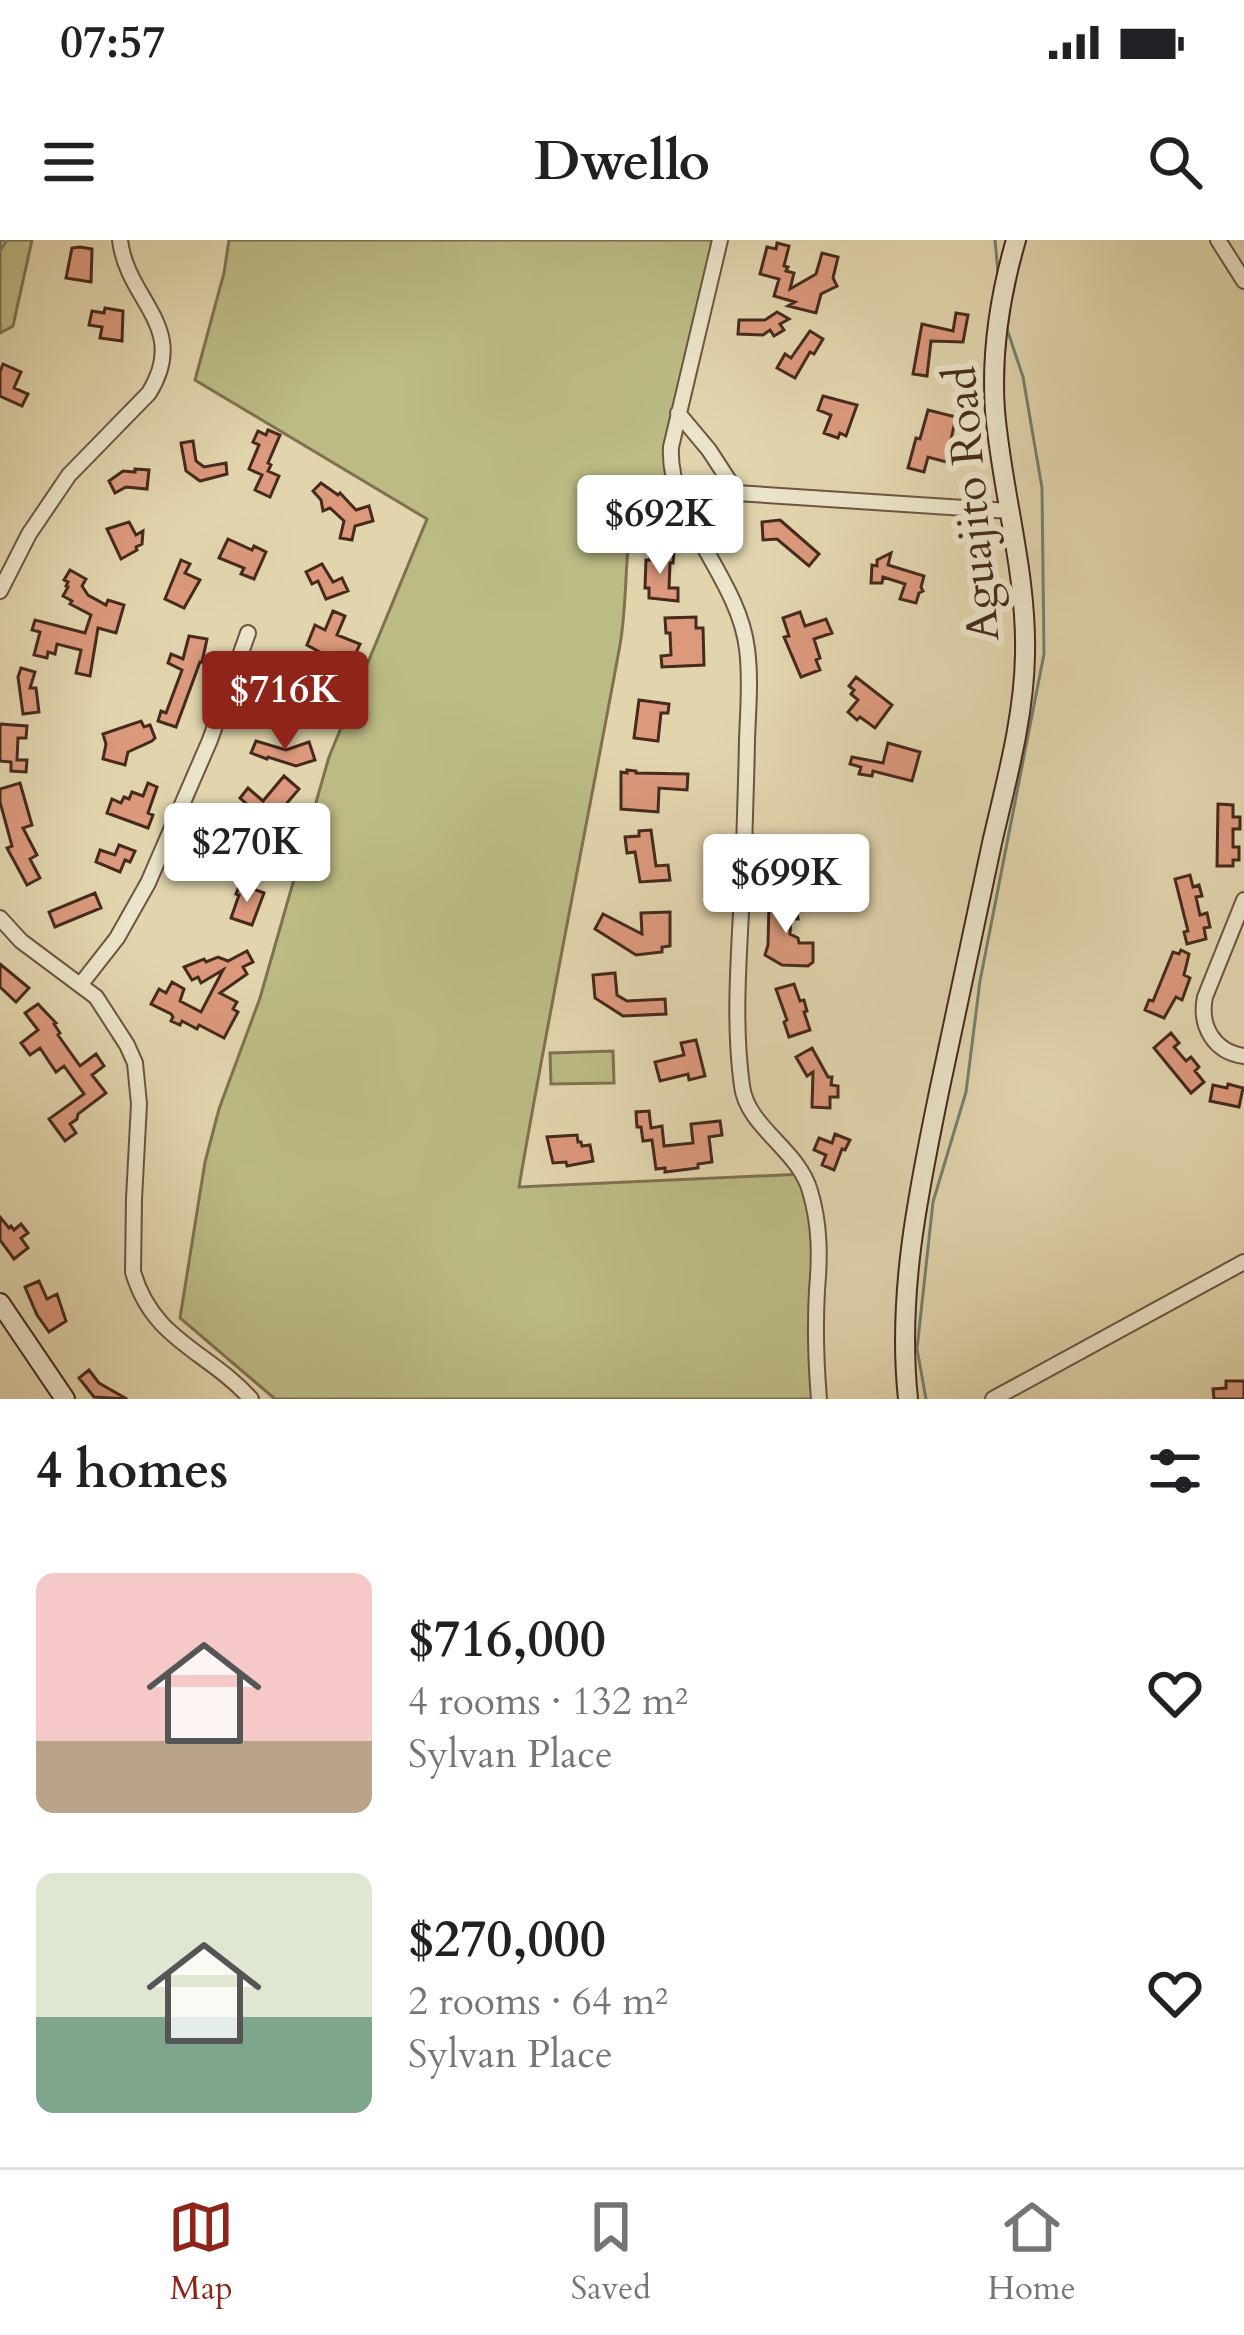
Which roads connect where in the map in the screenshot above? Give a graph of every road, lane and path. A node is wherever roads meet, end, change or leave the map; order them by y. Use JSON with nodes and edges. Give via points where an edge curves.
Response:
{"nodes":[{"id":1,"x":120,"y":240,"type":"edge"},
{"id":2,"x":720,"y":240,"type":"edge"},
{"id":3,"x":1016,"y":240,"type":"edge"},
{"id":4,"x":1218,"y":240,"type":"edge"},
{"id":5,"x":1244,"y":281,"type":"edge"},
{"id":6,"x":679,"y":413,"type":"junction"},
{"id":7,"x":737,"y":493,"type":"junction"},
{"id":8,"x":1010,"y":511,"type":"junction"},
{"id":9,"x":687,"y":512,"type":"junction"},
{"id":10,"x":0,"y":591,"type":"edge"},
{"id":11,"x":248,"y":633,"type":"dead end"},
{"id":12,"x":1244,"y":900,"type":"edge"},
{"id":13,"x":0,"y":918,"type":"edge"},
{"id":14,"x":81,"y":984,"type":"junction"},
{"id":15,"x":1244,"y":1056,"type":"edge"},
{"id":16,"x":1244,"y":1262,"type":"edge"},
{"id":17,"x":0,"y":1303,"type":"edge"},
{"id":18,"x":65,"y":1399,"type":"edge"},
{"id":19,"x":251,"y":1399,"type":"edge"},
{"id":20,"x":819,"y":1399,"type":"edge"},
{"id":21,"x":908,"y":1399,"type":"edge"},
{"id":22,"x":993,"y":1399,"type":"edge"}],
"edges":[{"from":1,"to":10,"type":"street","via":[[164,340],[159,377],[69,475]]},
{"from":2,"to":6,"type":"street"},
{"from":3,"to":8,"type":"street","name":"Aguajito Road","via":[[994,384]]},
{"from":4,"to":5,"type":"street"},
{"from":6,"to":7,"type":"street"},
{"from":6,"to":9,"type":"street","via":[[670,459]]},
{"from":7,"to":8,"type":"street"},
{"from":7,"to":9,"type":"street"},
{"from":8,"to":21,"type":"street","name":"Aguajito Road","via":[[1022,574],[1021,702],[915,1208]]},
{"from":9,"to":20,"type":"street","via":[[742,619],[747,647],[742,1086],[755,1117],[792,1155],[816,1213]]},
{"from":11,"to":14,"type":"street","via":[[148,884]]},
{"from":12,"to":15,"type":"street","via":[[1203,1011],[1219,1047]]},
{"from":13,"to":14,"type":"street"},
{"from":14,"to":19,"type":"street","via":[[113,1020],[139,1081],[138,1289],[157,1321]]},
{"from":16,"to":22,"type":"street"},
{"from":17,"to":18,"type":"street"}]}
